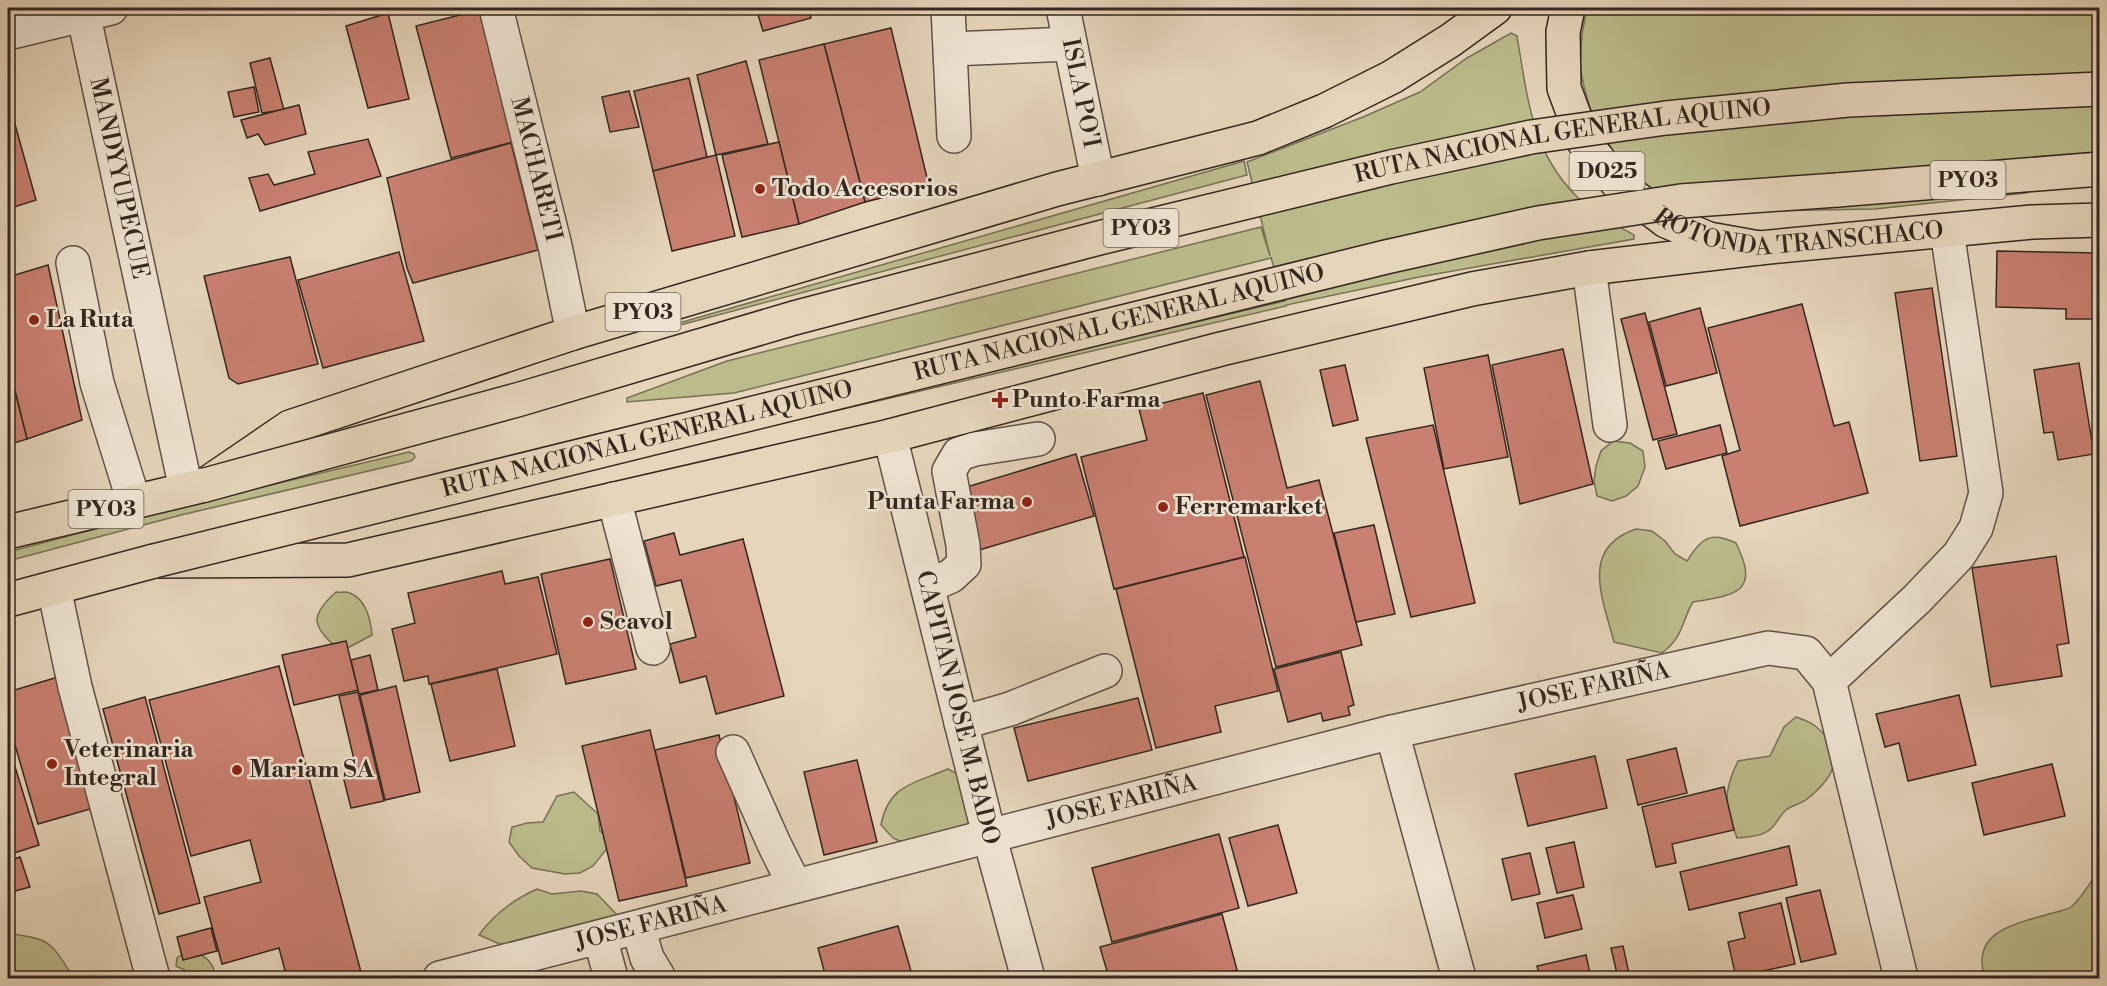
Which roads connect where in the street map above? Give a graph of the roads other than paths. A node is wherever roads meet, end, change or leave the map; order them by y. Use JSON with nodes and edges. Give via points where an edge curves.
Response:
{"nodes":[{"id":1,"x":496,"y":8,"type":"edge"},
{"id":2,"x":948,"y":8,"type":"edge"},
{"id":3,"x":1063,"y":8,"type":"edge"},
{"id":4,"x":1495,"y":8,"type":"edge"},
{"id":5,"x":1568,"y":8,"type":"edge"},
{"id":6,"x":92,"y":10,"type":"edge"},
{"id":7,"x":8,"y":33,"type":"edge"},
{"id":8,"x":1070,"y":44,"type":"junction"},
{"id":9,"x":951,"y":49,"type":"junction"},
{"id":10,"x":2100,"y":88,"type":"edge"},
{"id":11,"x":954,"y":136,"type":"dead end"},
{"id":12,"x":2100,"y":170,"type":"edge"},
{"id":13,"x":2100,"y":176,"type":"edge"},
{"id":14,"x":1098,"y":178,"type":"junction"},
{"id":15,"x":2100,"y":220,"type":"edge"},
{"id":16,"x":2032,"y":222,"type":"junction"},
{"id":17,"x":1947,"y":231,"type":"junction"},
{"id":18,"x":1760,"y":248,"type":"junction"},
{"id":19,"x":73,"y":263,"type":"dead end"},
{"id":20,"x":1589,"y":268,"type":"junction"},
{"id":21,"x":573,"y":333,"type":"junction"},
{"id":22,"x":966,"y":416,"type":"junction"},
{"id":23,"x":1610,"y":425,"type":"dead end"},
{"id":24,"x":890,"y":436,"type":"junction"},
{"id":25,"x":1038,"y":439,"type":"dead end"},
{"id":26,"x":975,"y":449,"type":"junction"},
{"id":27,"x":196,"y":487,"type":"junction"},
{"id":28,"x":615,"y":499,"type":"junction"},
{"id":29,"x":134,"y":502,"type":"junction"},
{"id":30,"x":8,"y":532,"type":"edge"},
{"id":31,"x":154,"y":561,"type":"junction"},
{"id":32,"x":928,"y":586,"type":"junction"},
{"id":33,"x":54,"y":588,"type":"junction"},
{"id":34,"x":8,"y":600,"type":"edge"},
{"id":35,"x":653,"y":648,"type":"dead end"},
{"id":36,"x":1105,"y":671,"type":"dead end"},
{"id":37,"x":1829,"y":681,"type":"junction"},
{"id":38,"x":962,"y":723,"type":"junction"},
{"id":39,"x":1392,"y":732,"type":"junction"},
{"id":40,"x":733,"y":752,"type":"dead end"},
{"id":41,"x":989,"y":835,"type":"junction"},
{"id":42,"x":795,"y":886,"type":"junction"},
{"id":43,"x":638,"y":927,"type":"junction"},
{"id":44,"x":600,"y":937,"type":"junction"},
{"id":45,"x":153,"y":978,"type":"edge"},
{"id":46,"x":440,"y":978,"type":"edge"},
{"id":47,"x":610,"y":978,"type":"edge"},
{"id":48,"x":660,"y":978,"type":"edge"},
{"id":49,"x":1028,"y":978,"type":"edge"},
{"id":50,"x":1459,"y":978,"type":"edge"},
{"id":51,"x":1900,"y":978,"type":"edge"}],
"edges":[{"from":1,"to":21,"type":"street","name":"MACHARETI"},
{"from":2,"to":9,"type":"street"},
{"from":3,"to":8,"type":"street","name":"ISLA PO'I"},
{"from":4,"to":14,"type":"highway","name":"RUTA NACIONAL GENERAL AQUINO","number":"PY03","via":[[1392,77],[1324,111],[1258,138]]},
{"from":5,"to":18,"type":"highway","name":"ROTONDA TRANSCHACO","number":"D025","via":[[1563,32],[1564,88],[1584,142],[1619,185],[1666,221],[1709,239]]},
{"from":6,"to":7,"type":"street"},
{"from":6,"to":27,"type":"street","name":"MANDYYUPECUE"},
{"from":8,"to":9,"type":"street"},
{"from":8,"to":14,"type":"street","name":"ISLA PO'I"},
{"from":9,"to":11,"type":"street"},
{"from":10,"to":27,"type":"highway","name":"RUTA NACIONAL GENERAL AQUINO","number":"PY03","bridge":true,"via":[[1848,100],[1666,118],[1531,137],[1110,235],[839,306],[517,400]]},
{"from":12,"to":31,"type":"highway","name":"RUTA NACIONAL GENERAL AQUINO","number":"PY03","bridge":true,"via":[[1681,201],[1538,223],[1386,256]]},
{"from":13,"to":16,"type":"highway","name":"ROTONDA TRANSCHACO","number":"D025","via":[[2094,184]]},
{"from":14,"to":21,"type":"highway","name":"RUTA NACIONAL GENERAL AQUINO","number":"PY03"},
{"from":15,"to":16,"type":"highway","number":"PY03"},
{"from":16,"to":17,"type":"highway","name":"ROTONDA TRANSCHACO","number":"D025"},
{"from":17,"to":18,"type":"highway","name":"ROTONDA TRANSCHACO","number":"D025"},
{"from":17,"to":37,"type":"street","via":[[1986,493],[1976,528],[1959,555]]},
{"from":18,"to":20,"type":"highway","name":"RUTA NACIONAL GENERAL AQUINO","number":"PY03"},
{"from":19,"to":29,"type":"street","via":[[97,383]]},
{"from":20,"to":22,"type":"highway","name":"RUTA NACIONAL GENERAL AQUINO","number":"PY03","via":[[1472,289]]},
{"from":20,"to":23,"type":"street"},
{"from":21,"to":27,"type":"highway","name":"RUTA NACIONAL GENERAL AQUINO","number":"PY03","via":[[290,428]]},
{"from":22,"to":24,"type":"highway","name":"RUTA NACIONAL GENERAL AQUINO","number":"PY03"},
{"from":22,"to":26,"type":"street"},
{"from":24,"to":28,"type":"highway","name":"RUTA NACIONAL GENERAL AQUINO","number":"PY03"},
{"from":24,"to":32,"type":"street","name":"CAPITAN JOSE M. BADO"},
{"from":25,"to":26,"type":"street"},
{"from":26,"to":32,"type":"street","via":[[959,454],[949,471],[964,564],[951,576]]},
{"from":27,"to":29,"type":"highway","name":"RUTA NACIONAL GENERAL AQUINO","number":"PY03"},
{"from":28,"to":31,"type":"highway","name":"RUTA NACIONAL GENERAL AQUINO","number":"PY03","via":[[348,560]]},
{"from":28,"to":35,"type":"street"},
{"from":29,"to":30,"type":"highway","name":"RUTA NACIONAL GENERAL AQUINO","number":"PY03"},
{"from":31,"to":33,"type":"highway","name":"RUTA NACIONAL GENERAL AQUINO","number":"PY03"},
{"from":32,"to":38,"type":"street","name":"CAPITAN JOSE M. BADO"},
{"from":33,"to":34,"type":"highway","name":"RUTA NACIONAL GENERAL AQUINO","number":"PY03"},
{"from":33,"to":45,"type":"street","via":[[75,687]]},
{"from":36,"to":38,"type":"street","via":[[1010,709]]},
{"from":37,"to":39,"type":"street","name":"JOSE FARIÑA","via":[[1806,654],[1768,648]]},
{"from":37,"to":51,"type":"street"},
{"from":38,"to":41,"type":"street","name":"CAPITAN JOSE M. BADO"},
{"from":39,"to":41,"type":"street","name":"JOSE FARIÑA"},
{"from":39,"to":50,"type":"street"},
{"from":40,"to":42,"type":"street"},
{"from":41,"to":42,"type":"street","name":"JOSE FARIÑA"},
{"from":41,"to":49,"type":"street","name":"CAPITAN JOSE M. BADO"},
{"from":42,"to":43,"type":"street","name":"JOSE FARIÑA"},
{"from":43,"to":44,"type":"street","name":"JOSE FARIÑA"},
{"from":43,"to":48,"type":"street","via":[[647,958]]},
{"from":44,"to":46,"type":"street","name":"JOSE FARIÑA"},
{"from":44,"to":47,"type":"street"}]}
